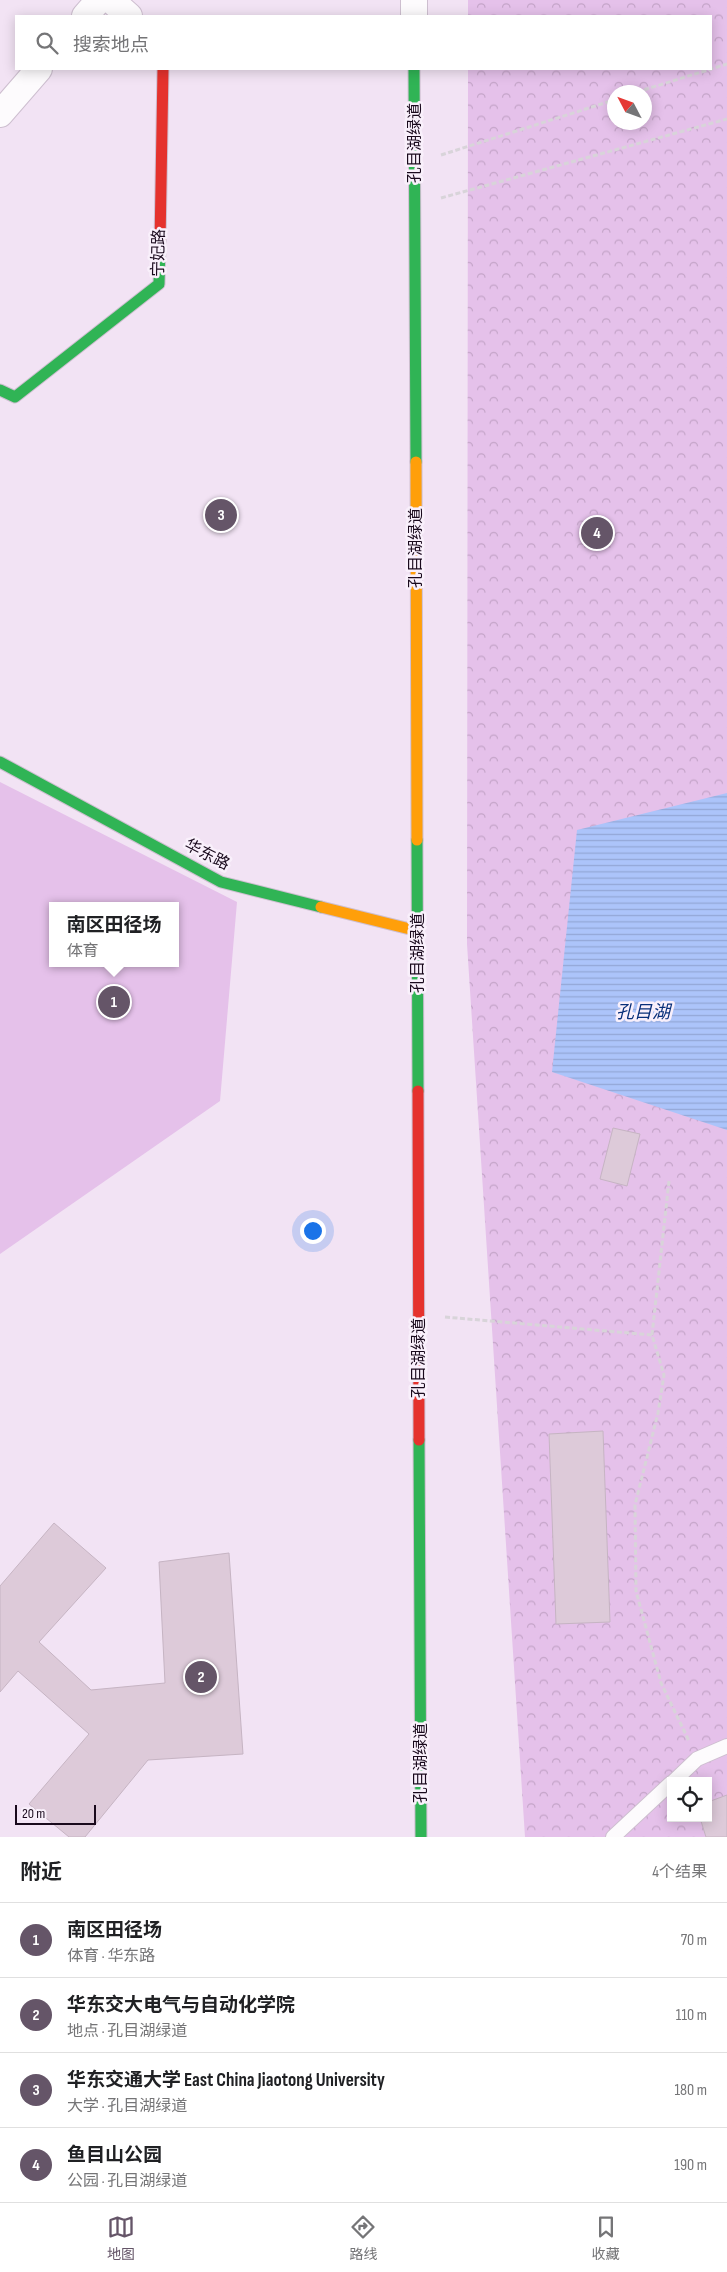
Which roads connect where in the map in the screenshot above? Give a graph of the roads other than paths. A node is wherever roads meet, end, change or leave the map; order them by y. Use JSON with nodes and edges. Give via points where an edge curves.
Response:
{"nodes":[{"id":1,"x":99,"y":0,"type":"edge"},
{"id":2,"x":111,"y":0,"type":"edge"},
{"id":3,"x":414,"y":0,"type":"edge"},
{"id":4,"x":86,"y":15,"type":"edge"},
{"id":5,"x":128,"y":15,"type":"edge"},
{"id":6,"x":414,"y":15,"type":"edge"},
{"id":7,"x":38,"y":70,"type":"edge"},
{"id":8,"x":163,"y":70,"type":"edge"},
{"id":9,"x":414,"y":70,"type":"edge"},
{"id":10,"x":0,"y":114,"type":"edge"},
{"id":11,"x":0,"y":390,"type":"edge"},
{"id":12,"x":0,"y":762,"type":"edge"},
{"id":13,"x":418,"y":931,"type":"junction"},
{"id":14,"x":727,"y":1746,"type":"edge"},
{"id":15,"x":677,"y":1777,"type":"edge"},
{"id":16,"x":667,"y":1787,"type":"edge"},
{"id":17,"x":421,"y":1837,"type":"edge"},
{"id":18,"x":613,"y":1837,"type":"edge"}],
"edges":[{"from":1,"to":4,"type":"street"},
{"from":2,"to":5,"type":"street"},
{"from":3,"to":6,"type":"street"},
{"from":7,"to":10,"type":"street"},
{"from":8,"to":11,"type":"street","name":"宁妃路","via":[[159,284],[15,396]]},
{"from":9,"to":13,"type":"street","name":"孔目湖绿道"},
{"from":12,"to":13,"type":"street","name":"华东路","via":[[221,882]]},
{"from":13,"to":17,"type":"street","name":"孔目湖绿道"},
{"from":14,"to":15,"type":"lane","via":[[697,1759]]},
{"from":16,"to":18,"type":"lane"}]}
